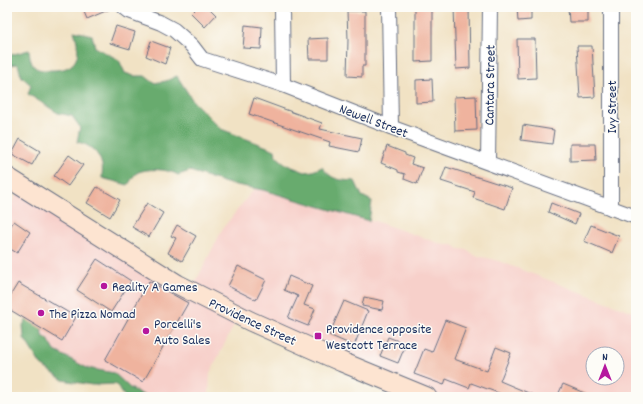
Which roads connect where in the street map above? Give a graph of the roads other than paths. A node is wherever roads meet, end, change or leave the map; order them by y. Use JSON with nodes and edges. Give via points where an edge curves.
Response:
{"nodes":[{"id":1,"x":124,"y":7,"type":"edge"},
{"id":2,"x":282,"y":7,"type":"edge"},
{"id":3,"x":389,"y":7,"type":"edge"},
{"id":4,"x":490,"y":7,"type":"edge"},
{"id":5,"x":611,"y":7,"type":"edge"},
{"id":6,"x":283,"y":85,"type":"junction"},
{"id":7,"x":391,"y":127,"type":"junction"},
{"id":8,"x":488,"y":162,"type":"junction"},
{"id":9,"x":7,"y":177,"type":"edge"},
{"id":10,"x":611,"y":208,"type":"junction"},
{"id":11,"x":636,"y":217,"type":"edge"},
{"id":12,"x":427,"y":397,"type":"edge"}],
"edges":[{"from":1,"to":6,"type":"street","name":"Newell Street","via":[[129,12],[161,22],[174,30],[202,59]]},
{"from":2,"to":6,"type":"street"},
{"from":3,"to":7,"type":"street"},
{"from":4,"to":8,"type":"street","name":"Cantara Street"},
{"from":5,"to":10,"type":"street","name":"Ivy Street"},
{"from":6,"to":7,"type":"street","name":"Newell Street"},
{"from":7,"to":8,"type":"street","name":"Newell Street"},
{"from":8,"to":10,"type":"street","name":"Newell Street"},
{"from":9,"to":12,"type":"main road","name":"Providence Street","via":[[177,284],[256,324]]},
{"from":10,"to":11,"type":"street","name":"Newell Street"}]}
